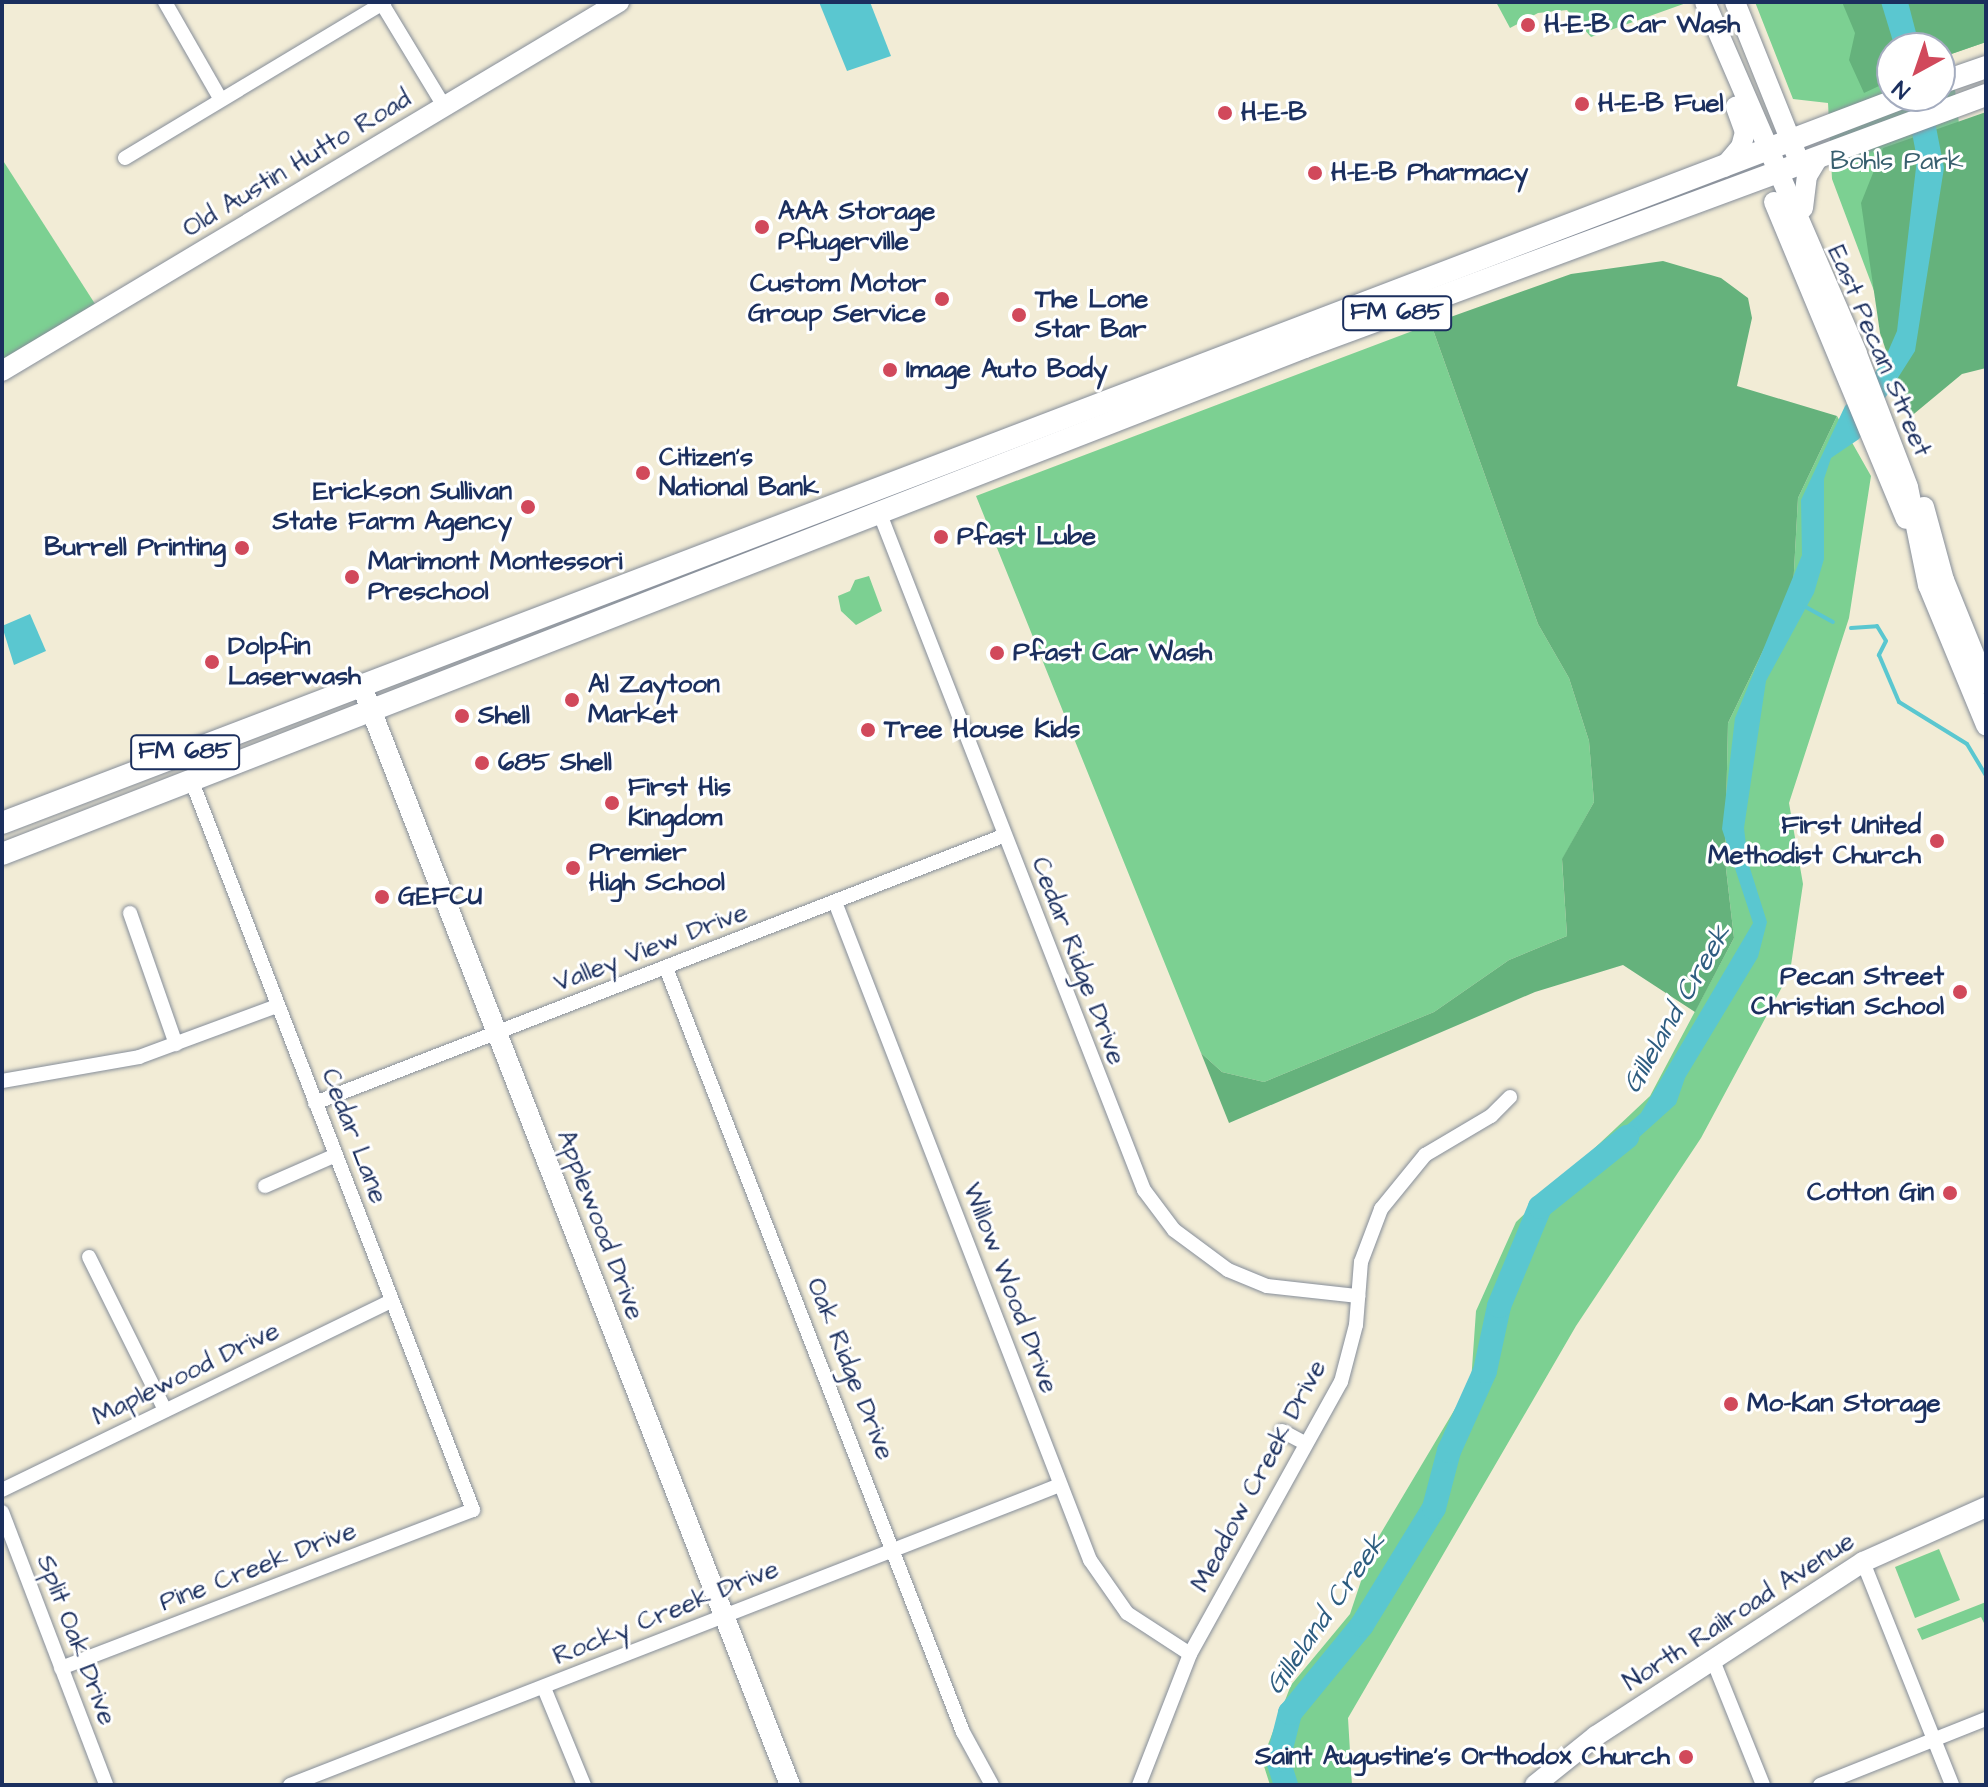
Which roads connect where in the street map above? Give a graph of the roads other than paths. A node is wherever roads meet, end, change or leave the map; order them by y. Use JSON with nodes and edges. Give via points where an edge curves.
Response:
{"nodes":[{"id":1,"x":165,"y":2,"type":"edge"},
{"id":2,"x":383,"y":2,"type":"edge"},
{"id":3,"x":619,"y":2,"type":"edge"},
{"id":4,"x":1697,"y":2,"type":"edge"},
{"id":5,"x":1705,"y":2,"type":"edge"},
{"id":6,"x":1720,"y":2,"type":"edge"},
{"id":7,"x":1735,"y":2,"type":"edge"},
{"id":8,"x":1986,"y":67,"type":"edge"},
{"id":9,"x":1956,"y":77,"type":"edge"},
{"id":10,"x":220,"y":98,"type":"junction"},
{"id":11,"x":1977,"y":98,"type":"edge"},
{"id":12,"x":444,"y":106,"type":"junction"},
{"id":13,"x":1876,"y":108,"type":"edge"},
{"id":14,"x":1772,"y":148,"type":"junction"},
{"id":15,"x":125,"y":158,"type":"dead end"},
{"id":16,"x":1795,"y":166,"type":"junction"},
{"id":17,"x":1724,"y":167,"type":"junction"},
{"id":18,"x":1803,"y":208,"type":"junction"},
{"id":19,"x":1855,"y":354,"type":"junction"},
{"id":20,"x":2,"y":371,"type":"edge"},
{"id":21,"x":1024,"y":431,"type":"junction"},
{"id":22,"x":1890,"y":446,"type":"junction"},
{"id":23,"x":1031,"y":455,"type":"junction"},
{"id":24,"x":880,"y":514,"type":"junction"},
{"id":25,"x":1919,"y":534,"type":"junction"},
{"id":26,"x":1944,"y":580,"type":"junction"},
{"id":27,"x":361,"y":684,"type":"junction"},
{"id":28,"x":1986,"y":684,"type":"edge"},
{"id":29,"x":371,"y":708,"type":"junction"},
{"id":30,"x":1986,"y":725,"type":"edge"},
{"id":31,"x":191,"y":779,"type":"junction"},
{"id":32,"x":2,"y":823,"type":"edge"},
{"id":33,"x":1003,"y":836,"type":"junction"},
{"id":34,"x":2,"y":854,"type":"edge"},
{"id":35,"x":835,"y":902,"type":"junction"},
{"id":36,"x":130,"y":913,"type":"dead end"},
{"id":37,"x":666,"y":968,"type":"junction"},
{"id":38,"x":277,"y":1006,"type":"junction"},
{"id":39,"x":498,"y":1033,"type":"junction"},
{"id":40,"x":176,"y":1044,"type":"junction"},
{"id":41,"x":2,"y":1081,"type":"edge"},
{"id":42,"x":1510,"y":1097,"type":"dead end"},
{"id":43,"x":315,"y":1103,"type":"junction"},
{"id":44,"x":336,"y":1155,"type":"junction"},
{"id":45,"x":265,"y":1186,"type":"dead end"},
{"id":46,"x":89,"y":1257,"type":"dead end"},
{"id":47,"x":1358,"y":1296,"type":"junction"},
{"id":48,"x":391,"y":1301,"type":"junction"},
{"id":49,"x":165,"y":1410,"type":"junction"},
{"id":50,"x":1282,"y":1431,"type":"dead end"},
{"id":51,"x":1306,"y":1444,"type":"junction"},
{"id":52,"x":1060,"y":1485,"type":"junction"},
{"id":53,"x":2,"y":1490,"type":"edge"},
{"id":54,"x":1986,"y":1507,"type":"edge"},
{"id":55,"x":473,"y":1510,"type":"joint"},
{"id":56,"x":2,"y":1512,"type":"edge"},
{"id":57,"x":896,"y":1549,"type":"junction"},
{"id":58,"x":1863,"y":1562,"type":"junction"},
{"id":59,"x":724,"y":1615,"type":"junction"},
{"id":60,"x":1190,"y":1654,"type":"junction"},
{"id":61,"x":1712,"y":1658,"type":"junction"},
{"id":62,"x":61,"y":1668,"type":"junction"},
{"id":63,"x":544,"y":1688,"type":"junction"},
{"id":64,"x":1986,"y":1719,"type":"edge"},
{"id":65,"x":1934,"y":1739,"type":"junction"},
{"id":66,"x":106,"y":1785,"type":"edge"},
{"id":67,"x":290,"y":1785,"type":"edge"},
{"id":68,"x":584,"y":1785,"type":"edge"},
{"id":69,"x":790,"y":1785,"type":"edge"},
{"id":70,"x":992,"y":1785,"type":"edge"},
{"id":71,"x":1139,"y":1785,"type":"edge"},
{"id":72,"x":1535,"y":1785,"type":"edge"},
{"id":73,"x":1763,"y":1785,"type":"edge"},
{"id":74,"x":1820,"y":1785,"type":"edge"},
{"id":75,"x":1952,"y":1785,"type":"edge"}],
"edges":[{"from":1,"to":10,"type":"street"},
{"from":2,"to":10,"type":"street"},
{"from":2,"to":12,"type":"street"},
{"from":3,"to":12,"type":"street","name":"Old Austin Hutto Road"},
{"from":4,"to":17,"type":"street","via":[[1745,132],[1741,147]]},
{"from":5,"to":14,"type":"street","name":"East Pecan Street"},
{"from":6,"to":14,"type":"street","name":"East Pecan Street"},
{"from":7,"to":14,"type":"street"},
{"from":8,"to":9,"type":"main road"},
{"from":10,"to":15,"type":"street"},
{"from":11,"to":16,"type":"main road"},
{"from":12,"to":20,"type":"street","name":"Old Austin Hutto Road"},
{"from":13,"to":14,"type":"main road"},
{"from":14,"to":16,"type":"street","name":"East Pecan Street"},
{"from":14,"to":17,"type":"main road","number":"FM 685"},
{"from":16,"to":18,"type":"street","name":"East Pecan Street"},
{"from":16,"to":18,"type":"street","via":[[1807,176]]},
{"from":16,"to":19,"type":"street","name":"East Pecan Street"},
{"from":16,"to":23,"type":"main road","number":"FM 685"},
{"from":17,"to":21,"type":"main road","number":"FM 685"},
{"from":18,"to":19,"type":"street","name":"East Pecan Street"},
{"from":19,"to":22,"type":"street"},
{"from":21,"to":23,"type":"street"},
{"from":21,"to":27,"type":"main road","number":"FM 685"},
{"from":22,"to":25,"type":"street","via":[[1905,518]]},
{"from":22,"to":26,"type":"street","name":"East Pecan Street","via":[[1936,543]]},
{"from":23,"to":24,"type":"main road","number":"FM 685"},
{"from":24,"to":29,"type":"main road","number":"FM 685"},
{"from":24,"to":33,"type":"street","name":"Cedar Ridge Drive"},
{"from":25,"to":26,"type":"street"},
{"from":25,"to":30,"type":"street","via":[[1928,585]]},
{"from":26,"to":28,"type":"street","name":"East Pecan Street"},
{"from":27,"to":29,"type":"street","name":"Applewood Drive"},
{"from":27,"to":32,"type":"main road","number":"FM 685"},
{"from":29,"to":31,"type":"main road","number":"FM 685"},
{"from":29,"to":39,"type":"street","name":"Applewood Drive"},
{"from":31,"to":34,"type":"main road","number":"FM 685"},
{"from":31,"to":38,"type":"street","name":"Cedar Lane"},
{"from":33,"to":35,"type":"street","name":"Valley View Drive"},
{"from":33,"to":47,"type":"street","name":"Cedar Ridge Drive","via":[[1132,1167],[1156,1209],[1174,1230],[1228,1270],[1267,1286]]},
{"from":35,"to":37,"type":"street","name":"Valley View Drive"},
{"from":35,"to":52,"type":"street","name":"Willow Wood Drive"},
{"from":36,"to":40,"type":"street"},
{"from":37,"to":39,"type":"street","name":"Valley View Drive"},
{"from":37,"to":57,"type":"street","name":"Oak Ridge Drive"},
{"from":38,"to":40,"type":"street"},
{"from":38,"to":43,"type":"street","name":"Cedar Lane"},
{"from":39,"to":43,"type":"street","name":"Valley View Drive"},
{"from":39,"to":59,"type":"street","name":"Applewood Drive"},
{"from":40,"to":41,"type":"street","via":[[100,1065]]},
{"from":42,"to":47,"type":"street","name":"Meadow Creek Drive","via":[[1491,1116],[1425,1155],[1394,1187],[1368,1235]]},
{"from":43,"to":44,"type":"street","name":"Cedar Lane"},
{"from":44,"to":45,"type":"street"},
{"from":44,"to":48,"type":"street","name":"Cedar Lane"},
{"from":46,"to":49,"type":"street"},
{"from":47,"to":51,"type":"street","name":"Meadow Creek Drive","via":[[1341,1382]]},
{"from":48,"to":49,"type":"street","name":"Maplewood Drive"},
{"from":48,"to":55,"type":"street","name":"Cedar Lane"},
{"from":49,"to":53,"type":"street","name":"Maplewood Drive"},
{"from":50,"to":51,"type":"street"},
{"from":51,"to":60,"type":"street","name":"Meadow Creek Drive"},
{"from":52,"to":57,"type":"street","name":"Rocky Creek Drive"},
{"from":52,"to":60,"type":"street","name":"Willow Wood Drive","via":[[1103,1584],[1127,1613]]},
{"from":54,"to":58,"type":"street","name":"North Railroad Avenue"},
{"from":55,"to":62,"type":"street","name":"Pine Creek Drive"},
{"from":56,"to":62,"type":"street","name":"Split Oak Drive"},
{"from":57,"to":59,"type":"street","name":"Rocky Creek Drive"},
{"from":57,"to":70,"type":"street","name":"Oak Ridge Drive","via":[[963,1732]]},
{"from":58,"to":61,"type":"street","name":"North Railroad Avenue"},
{"from":58,"to":65,"type":"street"},
{"from":59,"to":63,"type":"street","name":"Rocky Creek Drive"},
{"from":59,"to":69,"type":"street","name":"Applewood Drive"},
{"from":60,"to":71,"type":"street","name":"Meadow Creek Drive"},
{"from":61,"to":72,"type":"street","name":"North Railroad Avenue","via":[[1596,1736]]},
{"from":61,"to":73,"type":"street"},
{"from":62,"to":66,"type":"street","name":"Split Oak Drive"},
{"from":63,"to":67,"type":"street","name":"Rocky Creek Drive"},
{"from":63,"to":68,"type":"street"},
{"from":64,"to":65,"type":"street"},
{"from":65,"to":74,"type":"street"},
{"from":65,"to":75,"type":"street"}]}
